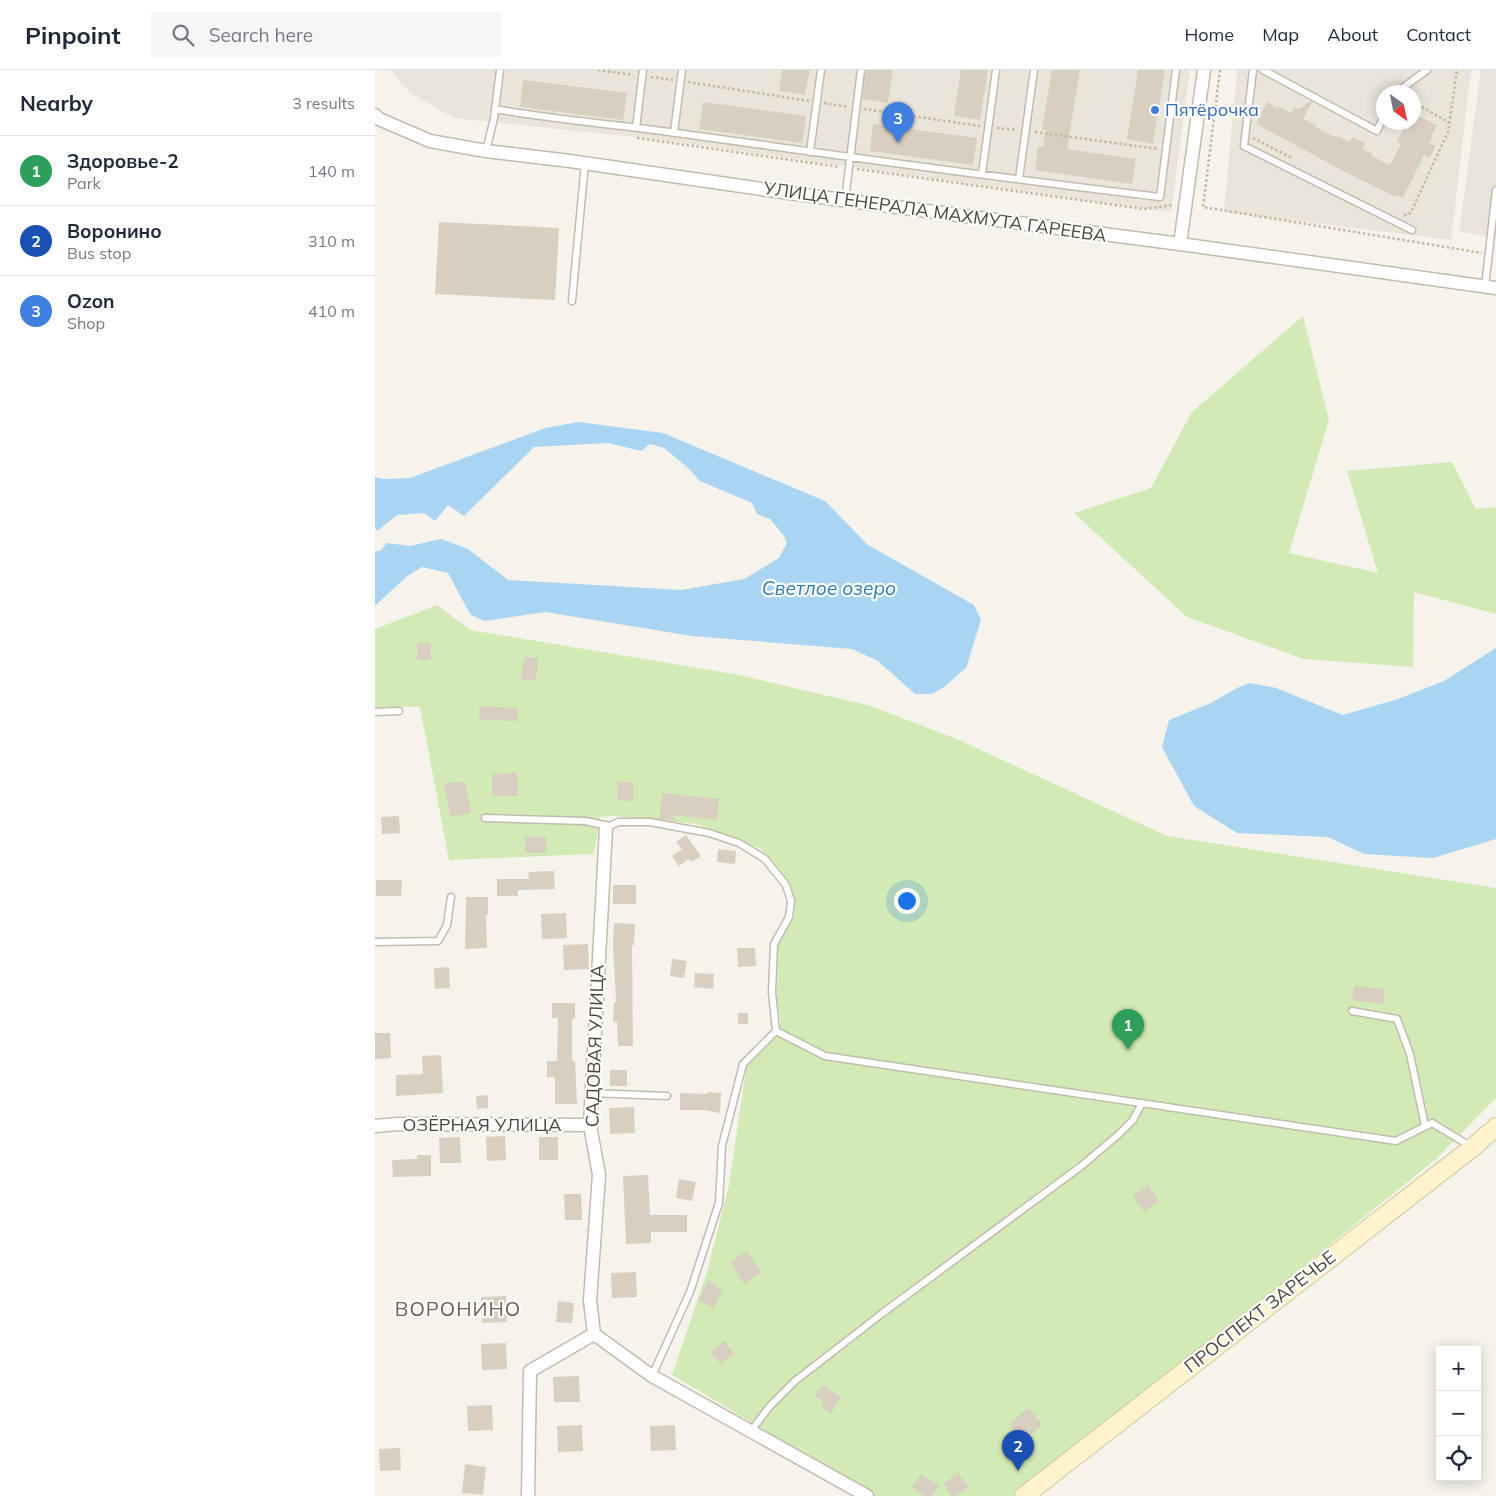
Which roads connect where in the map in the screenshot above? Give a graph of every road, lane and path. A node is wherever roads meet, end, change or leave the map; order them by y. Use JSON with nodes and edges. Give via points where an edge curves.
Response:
{"nodes":[{"id":1,"x":500,"y":70,"type":"edge"},
{"id":2,"x":598,"y":70,"type":"edge"},
{"id":3,"x":682,"y":70,"type":"edge"},
{"id":4,"x":821,"y":70,"type":"edge"},
{"id":5,"x":861,"y":70,"type":"edge"},
{"id":6,"x":996,"y":70,"type":"edge"},
{"id":7,"x":1034,"y":70,"type":"edge"},
{"id":8,"x":1176,"y":70,"type":"edge"},
{"id":9,"x":1205,"y":70,"type":"edge"},
{"id":10,"x":1221,"y":70,"type":"edge"},
{"id":11,"x":1253,"y":70,"type":"edge"},
{"id":12,"x":1263,"y":70,"type":"edge"},
{"id":13,"x":1427,"y":70,"type":"edge"},
{"id":14,"x":1457,"y":70,"type":"edge"},
{"id":15,"x":643,"y":73,"type":"edge"},
{"id":16,"x":681,"y":80,"type":"junction"},
{"id":17,"x":1407,"y":85,"type":"edge"},
{"id":18,"x":817,"y":102,"type":"junction"},
{"id":19,"x":1421,"y":107,"type":"edge"},
{"id":20,"x":857,"y":108,"type":"junction"},
{"id":21,"x":495,"y":109,"type":"junction"},
{"id":22,"x":377,"y":117,"type":"edge"},
{"id":23,"x":1450,"y":123,"type":"junction"},
{"id":24,"x":989,"y":127,"type":"junction"},
{"id":25,"x":636,"y":128,"type":"junction"},
{"id":26,"x":1377,"y":130,"type":"edge"},
{"id":27,"x":1026,"y":131,"type":"junction"},
{"id":28,"x":674,"y":132,"type":"junction"},
{"id":29,"x":1250,"y":134,"type":"dead end"},
{"id":30,"x":632,"y":138,"type":"dead end"},
{"id":31,"x":1166,"y":150,"type":"junction"},
{"id":32,"x":486,"y":151,"type":"junction"},
{"id":33,"x":810,"y":152,"type":"junction"},
{"id":34,"x":850,"y":158,"type":"junction"},
{"id":35,"x":1295,"y":160,"type":"dead end"},
{"id":36,"x":585,"y":164,"type":"junction"},
{"id":37,"x":849,"y":168,"type":"junction"},
{"id":38,"x":983,"y":174,"type":"junction"},
{"id":39,"x":1019,"y":179,"type":"junction"},
{"id":40,"x":1496,"y":190,"type":"edge"},
{"id":41,"x":845,"y":200,"type":"junction"},
{"id":42,"x":1168,"y":206,"type":"dead end"},
{"id":43,"x":1399,"y":214,"type":"dead end"},
{"id":44,"x":1412,"y":230,"type":"dead end"},
{"id":45,"x":1180,"y":244,"type":"junction"},
{"id":46,"x":1489,"y":254,"type":"junction"},
{"id":47,"x":1491,"y":287,"type":"edge"},
{"id":48,"x":572,"y":301,"type":"dead end"},
{"id":49,"x":399,"y":711,"type":"dead end"},
{"id":50,"x":375,"y":712,"type":"edge"},
{"id":51,"x":485,"y":818,"type":"dead end"},
{"id":52,"x":606,"y":828,"type":"junction"},
{"id":53,"x":451,"y":898,"type":"dead end"},
{"id":54,"x":375,"y":942,"type":"edge"},
{"id":55,"x":1352,"y":1011,"type":"dead end"},
{"id":56,"x":776,"y":1031,"type":"junction"},
{"id":57,"x":591,"y":1093,"type":"junction"},
{"id":58,"x":667,"y":1096,"type":"dead end"},
{"id":59,"x":1142,"y":1103,"type":"junction"},
{"id":60,"x":590,"y":1125,"type":"junction"},
{"id":61,"x":375,"y":1126,"type":"edge"},
{"id":62,"x":1425,"y":1126,"type":"junction"},
{"id":63,"x":1496,"y":1127,"type":"edge"},
{"id":64,"x":1472,"y":1148,"type":"junction"},
{"id":65,"x":594,"y":1334,"type":"junction"},
{"id":66,"x":652,"y":1376,"type":"junction"},
{"id":67,"x":751,"y":1431,"type":"junction"},
{"id":68,"x":861,"y":1495,"type":"edge"},
{"id":69,"x":528,"y":1496,"type":"edge"},
{"id":70,"x":1024,"y":1496,"type":"edge"}],
"edges":[{"from":1,"to":21,"type":"lane"},
{"from":2,"to":15,"type":"path"},
{"from":3,"to":16,"type":"lane"},
{"from":4,"to":18,"type":"lane"},
{"from":5,"to":20,"type":"lane"},
{"from":6,"to":24,"type":"lane"},
{"from":7,"to":27,"type":"lane"},
{"from":8,"to":31,"type":"lane"},
{"from":9,"to":45,"type":"street"},
{"from":10,"to":46,"type":"path","via":[[1203,207]]},
{"from":11,"to":44,"type":"lane","via":[[1244,146]]},
{"from":12,"to":26,"type":"lane"},
{"from":13,"to":17,"type":"lane"},
{"from":14,"to":23,"type":"path"},
{"from":15,"to":16,"type":"path"},
{"from":15,"to":25,"type":"lane"},
{"from":16,"to":18,"type":"path"},
{"from":16,"to":28,"type":"lane"},
{"from":18,"to":20,"type":"path"},
{"from":18,"to":33,"type":"lane"},
{"from":19,"to":23,"type":"path"},
{"from":20,"to":24,"type":"path"},
{"from":20,"to":34,"type":"lane"},
{"from":21,"to":25,"type":"lane"},
{"from":21,"to":32,"type":"lane"},
{"from":22,"to":32,"type":"street","name":"УЛИЦА ГЕНЕРАЛА МАХМУТА ГАРЕЕВА","via":[[430,141]]},
{"from":23,"to":43,"type":"path","via":[[1411,212]]},
{"from":24,"to":27,"type":"path"},
{"from":24,"to":38,"type":"lane"},
{"from":25,"to":28,"type":"lane"},
{"from":27,"to":31,"type":"path"},
{"from":27,"to":39,"type":"lane"},
{"from":28,"to":33,"type":"lane"},
{"from":29,"to":35,"type":"path"},
{"from":30,"to":37,"type":"path"},
{"from":31,"to":39,"type":"lane","via":[[1160,197]]},
{"from":32,"to":36,"type":"street","name":"УЛИЦА ГЕНЕРАЛА МАХМУТА ГАРЕЕВА"},
{"from":33,"to":34,"type":"lane"},
{"from":34,"to":37,"type":"lane"},
{"from":34,"to":38,"type":"lane"},
{"from":36,"to":41,"type":"street","name":"УЛИЦА ГЕНЕРАЛА МАХМУТА ГАРЕЕВА"},
{"from":36,"to":48,"type":"lane"},
{"from":37,"to":41,"type":"lane"},
{"from":37,"to":42,"type":"path","via":[[1135,208]]},
{"from":38,"to":39,"type":"lane"},
{"from":40,"to":46,"type":"lane"},
{"from":41,"to":45,"type":"street","name":"УЛИЦА ГЕНЕРАЛА МАХМУТА ГАРЕЕВА"},
{"from":45,"to":47,"type":"street","name":"УЛИЦА ГЕНЕРАЛА МАХМУТА ГАРЕЕВА"},
{"from":46,"to":47,"type":"lane"},
{"from":49,"to":50,"type":"lane"},
{"from":51,"to":52,"type":"lane","via":[[585,821]]},
{"from":52,"to":56,"type":"lane","via":[[618,822],[650,822],[709,832],[739,842],[765,859],[786,885],[791,901],[789,916],[774,944],[772,992]]},
{"from":52,"to":57,"type":"street","name":"САДОВАЯ УЛИЦА"},
{"from":53,"to":54,"type":"lane","via":[[447,925],[438,941]]},
{"from":55,"to":62,"type":"lane","via":[[1397,1019],[1410,1054]]},
{"from":56,"to":59,"type":"lane","via":[[825,1056]]},
{"from":56,"to":66,"type":"lane","via":[[743,1064],[722,1146],[719,1202],[690,1292]]},
{"from":57,"to":58,"type":"lane"},
{"from":57,"to":60,"type":"street","name":"САДОВАЯ УЛИЦА"},
{"from":59,"to":62,"type":"lane","via":[[1396,1140]]},
{"from":59,"to":67,"type":"lane","via":[[1133,1120],[1118,1136],[795,1382],[770,1406]]},
{"from":60,"to":61,"type":"street","name":"ОЗЁРНАЯ УЛИЦА"},
{"from":60,"to":65,"type":"street","name":"САДОВАЯ УЛИЦА","via":[[599,1175],[590,1300]]},
{"from":62,"to":64,"type":"lane","via":[[1433,1123]]},
{"from":63,"to":64,"type":"street","name":"ПРОСПЕКТ ЗАРЕЧЬЕ"},
{"from":64,"to":70,"type":"street","name":"ПРОСПЕКТ ЗАРЕЧЬЕ"},
{"from":65,"to":66,"type":"street"},
{"from":65,"to":69,"type":"street","via":[[530,1371]]},
{"from":66,"to":67,"type":"street"},
{"from":67,"to":68,"type":"street"}]}
